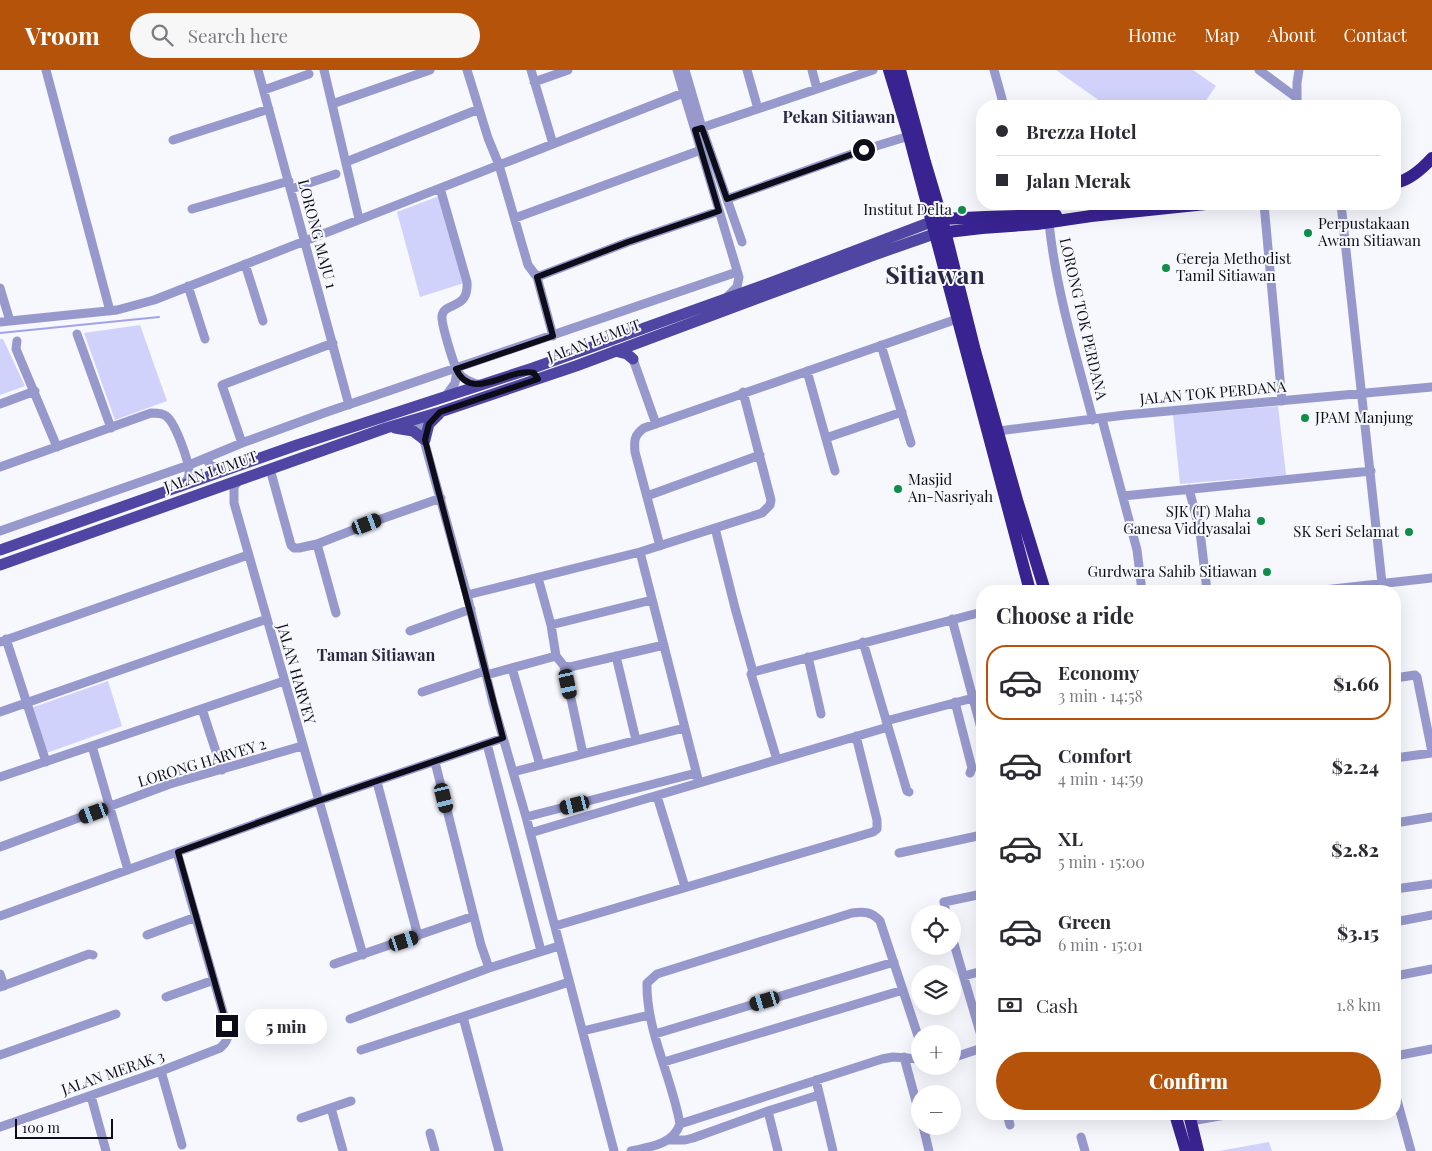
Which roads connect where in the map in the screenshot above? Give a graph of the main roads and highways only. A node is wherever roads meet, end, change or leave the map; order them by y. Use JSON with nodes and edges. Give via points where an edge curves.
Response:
{"nodes":[{"id":1,"x":889,"y":70,"type":"edge"},
{"id":2,"x":900,"y":70,"type":"edge"},
{"id":3,"x":1432,"y":158,"type":"edge"},
{"id":4,"x":1401,"y":182,"type":"edge"},
{"id":5,"x":1029,"y":210,"type":"edge"},
{"id":6,"x":1042,"y":210,"type":"edge"},
{"id":7,"x":1148,"y":210,"type":"edge"},
{"id":8,"x":1091,"y":216,"type":"junction"},
{"id":9,"x":938,"y":227,"type":"junction"},
{"id":10,"x":640,"y":342,"type":"junction"},
{"id":11,"x":615,"y":351,"type":"junction"},
{"id":12,"x":553,"y":360,"type":"junction"},
{"id":13,"x":576,"y":366,"type":"junction"},
{"id":14,"x":514,"y":374,"type":"junction"},
{"id":15,"x":538,"y":379,"type":"junction"},
{"id":16,"x":440,"y":398,"type":"junction"},
{"id":17,"x":440,"y":412,"type":"junction"},
{"id":18,"x":393,"y":413,"type":"junction"},
{"id":19,"x":418,"y":419,"type":"junction"},
{"id":20,"x":386,"y":428,"type":"junction"},
{"id":21,"x":1017,"y":500,"type":"junction"},
{"id":22,"x":0,"y":550,"type":"edge"},
{"id":23,"x":0,"y":565,"type":"edge"},
{"id":24,"x":1028,"y":585,"type":"edge"},
{"id":25,"x":1035,"y":585,"type":"edge"},
{"id":26,"x":1043,"y":585,"type":"edge"},
{"id":27,"x":1177,"y":1120,"type":"edge"},
{"id":28,"x":1189,"y":1120,"type":"edge"},
{"id":29,"x":1191,"y":1120,"type":"edge"},
{"id":30,"x":1186,"y":1151,"type":"edge"},
{"id":31,"x":1191,"y":1151,"type":"edge"},
{"id":32,"x":1198,"y":1151,"type":"edge"}],
"edges":[{"from":1,"to":9,"type":"highway"},
{"from":2,"to":9,"type":"highway"},
{"from":3,"to":4,"type":"highway"},
{"from":5,"to":9,"type":"highway","name":"JALAN LUMUT"},
{"from":6,"to":8,"type":"highway","name":"JALAN LUMUT"},
{"from":7,"to":8,"type":"highway","name":"JALAN LUMUT"},
{"from":8,"to":9,"type":"highway","name":"JALAN LUMUT","via":[[1049,223]]},
{"from":9,"to":10,"type":"main road","name":"JALAN LUMUT"},
{"from":9,"to":12,"type":"main road","name":"JALAN LUMUT"},
{"from":9,"to":21,"type":"highway"},
{"from":9,"to":24,"type":"highway","via":[[957,319]]},
{"from":10,"to":11,"type":"main road","name":"JALAN LUMUT"},
{"from":10,"to":11,"type":"main road","via":[[634,349],[633,360],[627,354]]},
{"from":11,"to":13,"type":"main road","name":"JALAN LUMUT"},
{"from":12,"to":13,"type":"main road","via":[[562,367]]},
{"from":12,"to":14,"type":"main road","name":"JALAN LUMUT"},
{"from":13,"to":15,"type":"main road","name":"JALAN LUMUT"},
{"from":14,"to":15,"type":"main road","via":[[530,372]]},
{"from":14,"to":16,"type":"main road","name":"JALAN LUMUT"},
{"from":15,"to":17,"type":"main road","name":"JALAN LUMUT"},
{"from":16,"to":18,"type":"main road","name":"JALAN LUMUT"},
{"from":16,"to":19,"type":"main road","via":[[425,407]]},
{"from":17,"to":19,"type":"main road","name":"JALAN LUMUT"},
{"from":17,"to":20,"type":"main road","via":[[429,424],[425,440],[407,429]]},
{"from":18,"to":19,"type":"main road","via":[[408,413]]},
{"from":18,"to":22,"type":"main road","name":"JALAN LUMUT"},
{"from":19,"to":20,"type":"main road","name":"JALAN LUMUT"},
{"from":20,"to":23,"type":"main road","name":"JALAN LUMUT"},
{"from":21,"to":25,"type":"highway"},
{"from":21,"to":26,"type":"highway"},
{"from":27,"to":30,"type":"highway"},
{"from":28,"to":31,"type":"highway"},
{"from":29,"to":32,"type":"highway"}]}
